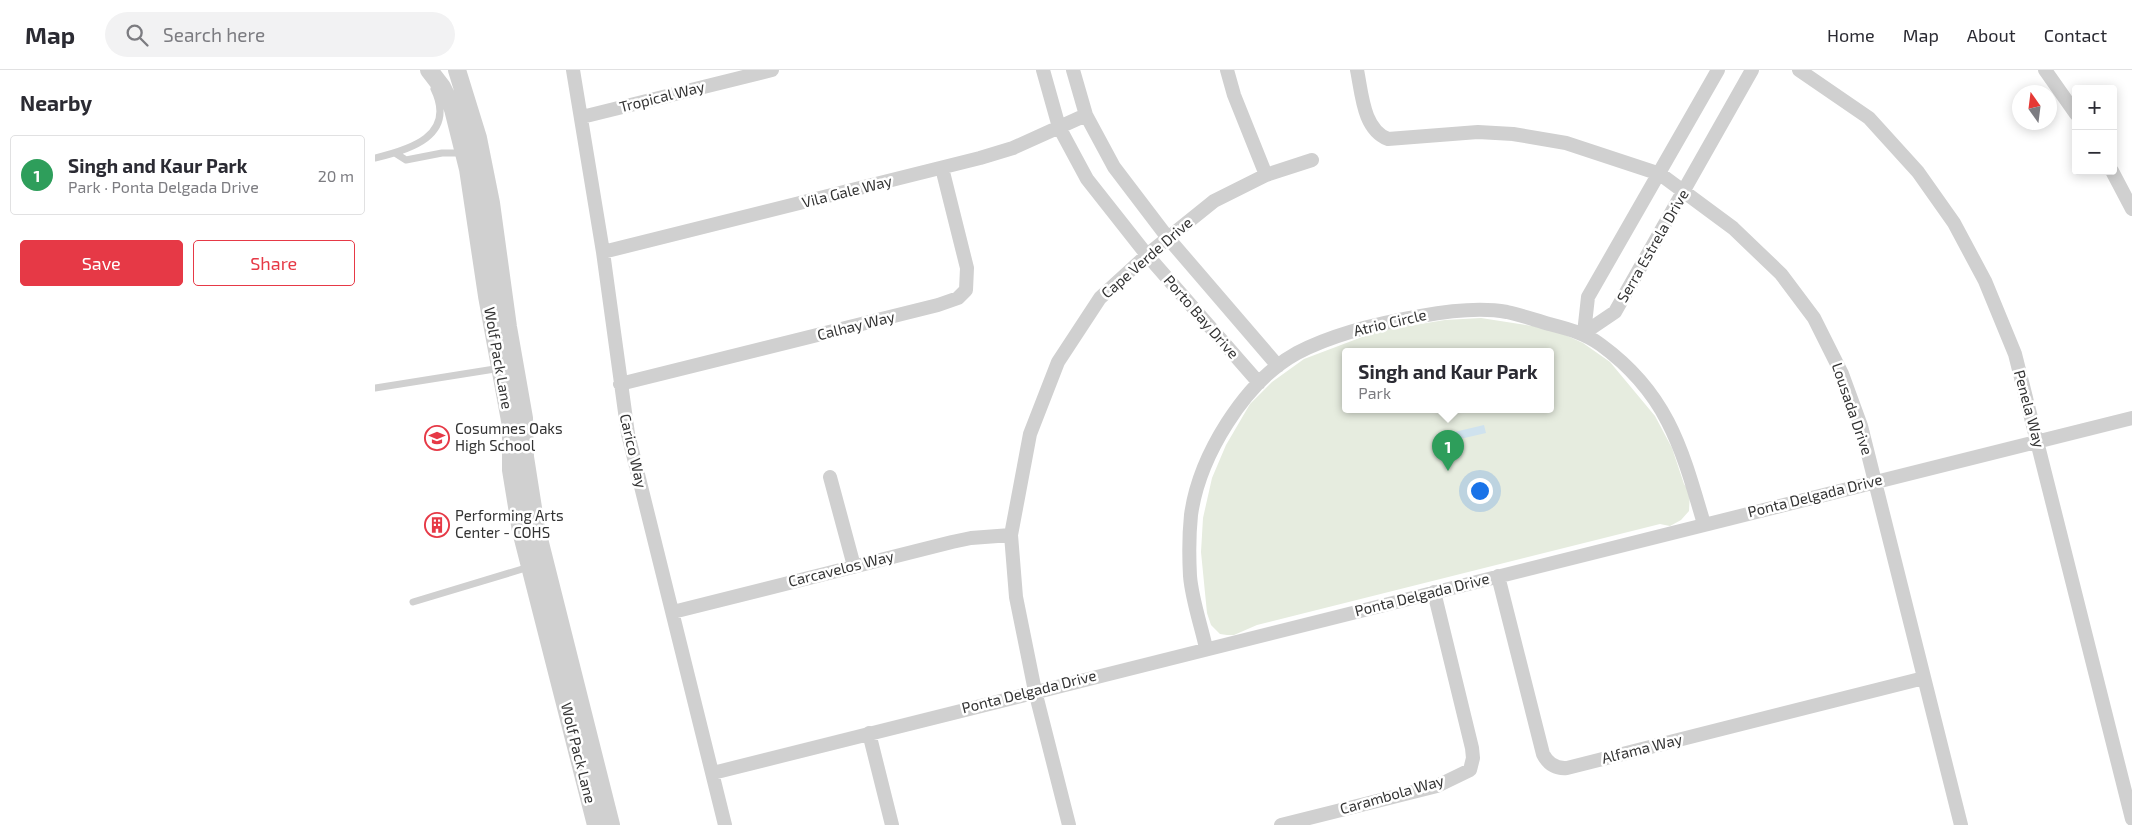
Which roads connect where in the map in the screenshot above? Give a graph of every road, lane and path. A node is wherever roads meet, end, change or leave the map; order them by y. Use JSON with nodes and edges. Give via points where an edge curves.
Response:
{"nodes":[{"id":1,"x":421,"y":70,"type":"edge"},
{"id":2,"x":429,"y":70,"type":"edge"},
{"id":3,"x":457,"y":70,"type":"edge"},
{"id":4,"x":573,"y":70,"type":"edge"},
{"id":5,"x":772,"y":70,"type":"edge"},
{"id":6,"x":1043,"y":70,"type":"edge"},
{"id":7,"x":1073,"y":70,"type":"edge"},
{"id":8,"x":1227,"y":70,"type":"edge"},
{"id":9,"x":1357,"y":70,"type":"edge"},
{"id":10,"x":1718,"y":70,"type":"edge"},
{"id":11,"x":1752,"y":70,"type":"edge"},
{"id":12,"x":1799,"y":70,"type":"edge"},
{"id":13,"x":2045,"y":70,"type":"edge"},
{"id":14,"x":2072,"y":108,"type":"edge"},
{"id":15,"x":582,"y":116,"type":"junction"},
{"id":16,"x":1086,"y":116,"type":"junction"},
{"id":17,"x":1059,"y":127,"type":"junction"},
{"id":18,"x":395,"y":153,"type":"junction"},
{"id":19,"x":463,"y":153,"type":"junction"},
{"id":20,"x":375,"y":158,"type":"edge"},
{"id":21,"x":1312,"y":160,"type":"dead end"},
{"id":22,"x":942,"y":168,"type":"junction"},
{"id":23,"x":1661,"y":174,"type":"junction"},
{"id":24,"x":1266,"y":175,"type":"junction"},
{"id":25,"x":2114,"y":175,"type":"edge"},
{"id":26,"x":1684,"y":191,"type":"junction"},
{"id":27,"x":2132,"y":209,"type":"edge"},
{"id":28,"x":1168,"y":238,"type":"junction"},
{"id":29,"x":603,"y":252,"type":"junction"},
{"id":30,"x":1147,"y":255,"type":"junction"},
{"id":31,"x":1584,"y":333,"type":"junction"},
{"id":32,"x":1278,"y":366,"type":"junction"},
{"id":33,"x":507,"y":367,"type":"junction"},
{"id":34,"x":1259,"y":383,"type":"junction"},
{"id":35,"x":620,"y":384,"type":"junction"},
{"id":36,"x":375,"y":388,"type":"edge"},
{"id":37,"x":2132,"y":418,"type":"edge"},
{"id":38,"x":2038,"y":441,"type":"junction"},
{"id":39,"x":830,"y":477,"type":"dead end"},
{"id":40,"x":1875,"y":481,"type":"junction"},
{"id":41,"x":1703,"y":524,"type":"junction"},
{"id":42,"x":1011,"y":535,"type":"junction"},
{"id":43,"x":854,"y":566,"type":"junction"},
{"id":44,"x":530,"y":567,"type":"junction"},
{"id":45,"x":1498,"y":576,"type":"junction"},
{"id":46,"x":1434,"y":592,"type":"junction"},
{"id":47,"x":413,"y":602,"type":"dead end"},
{"id":48,"x":673,"y":612,"type":"junction"},
{"id":49,"x":1206,"y":648,"type":"junction"},
{"id":50,"x":1924,"y":678,"type":"junction"},
{"id":51,"x":1035,"y":691,"type":"junction"},
{"id":52,"x":869,"y":733,"type":"junction"},
{"id":53,"x":713,"y":773,"type":"junction"},
{"id":54,"x":2132,"y":819,"type":"edge"},
{"id":55,"x":596,"y":825,"type":"edge"},
{"id":56,"x":611,"y":825,"type":"edge"},
{"id":57,"x":725,"y":825,"type":"edge"},
{"id":58,"x":892,"y":825,"type":"edge"},
{"id":59,"x":1069,"y":825,"type":"edge"},
{"id":60,"x":1281,"y":825,"type":"edge"},
{"id":61,"x":1961,"y":825,"type":"edge"}],
"edges":[{"from":1,"to":18,"type":"lane","via":[[439,101],[437,123],[425,140]]},
{"from":2,"to":19,"type":"street","name":"Wolf Pack Lane","via":[[450,102]]},
{"from":3,"to":33,"type":"street","name":"Wolf Pack Lane","via":[[484,165]]},
{"from":4,"to":15,"type":"street","name":"Carico Way"},
{"from":5,"to":15,"type":"street","name":"Tropical Way"},
{"from":6,"to":17,"type":"street","name":"Porto Bay Drive"},
{"from":7,"to":16,"type":"street","name":"Porto Bay Drive"},
{"from":8,"to":24,"type":"street"},
{"from":9,"to":23,"type":"street","name":"Lousada Drive","via":[[1371,126],[1378,135],[1388,139],[1478,132],[1513,134],[1566,143]]},
{"from":10,"to":23,"type":"street","name":"Serra Estrela Drive"},
{"from":11,"to":26,"type":"street","name":"Serra Estrela Drive"},
{"from":12,"to":38,"type":"street","name":"Penela Way","via":[[1869,118],[1918,172],[1953,223],[1985,282],[2015,354]]},
{"from":13,"to":14,"type":"street"},
{"from":15,"to":29,"type":"street","name":"Carico Way"},
{"from":16,"to":17,"type":"street","name":"Vila Gale Way"},
{"from":16,"to":28,"type":"street","name":"Porto Bay Drive","via":[[1114,167]]},
{"from":17,"to":22,"type":"street","name":"Vila Gale Way","via":[[1013,148]]},
{"from":17,"to":30,"type":"street","name":"Porto Bay Drive","via":[[1087,179]]},
{"from":18,"to":19,"type":"lane","via":[[406,160],[442,153]]},
{"from":18,"to":20,"type":"lane"},
{"from":19,"to":33,"type":"street","name":"Wolf Pack Lane"},
{"from":21,"to":24,"type":"street","name":"Cape Verde Drive"},
{"from":22,"to":29,"type":"street","name":"Vila Gale Way"},
{"from":22,"to":35,"type":"street","name":"Calhay Way","via":[[967,268],[966,290],[958,298]]},
{"from":23,"to":26,"type":"street","name":"Lousada Drive"},
{"from":23,"to":31,"type":"street","name":"Serra Estrela Drive","via":[[1588,297]]},
{"from":24,"to":28,"type":"street","name":"Cape Verde Drive","via":[[1214,201]]},
{"from":25,"to":27,"type":"street"},
{"from":26,"to":31,"type":"street","name":"Serra Estrela Drive","via":[[1615,312]]},
{"from":26,"to":40,"type":"street","name":"Lousada Drive","via":[[1733,228],[1781,274],[1814,318],[1843,374]]},
{"from":28,"to":30,"type":"street","name":"Cape Verde Drive"},
{"from":28,"to":32,"type":"street","name":"Porto Bay Drive"},
{"from":29,"to":35,"type":"street","name":"Carico Way"},
{"from":30,"to":34,"type":"street","name":"Porto Bay Drive"},
{"from":30,"to":42,"type":"street","name":"Cape Verde Drive","via":[[1099,298],[1058,362],[1030,434]]},
{"from":31,"to":32,"type":"street","name":"Atrio Circle","via":[[1506,312],[1447,311],[1399,319],[1339,335],[1297,353]]},
{"from":31,"to":41,"type":"street","name":"Atrio Circle","via":[[1626,366],[1660,408],[1683,455]]},
{"from":32,"to":34,"type":"street","name":"Atrio Circle"},
{"from":33,"to":36,"type":"lane"},
{"from":33,"to":44,"type":"street","name":"Wolf Pack Lane","via":[[513,490]]},
{"from":33,"to":56,"type":"street","name":"Wolf Pack Lane","via":[[524,418],[525,457],[536,527]]},
{"from":34,"to":49,"type":"street","name":"Atrio Circle","via":[[1236,409],[1207,458],[1191,515],[1190,577]]},
{"from":35,"to":48,"type":"street","name":"Carico Way","via":[[628,434]]},
{"from":37,"to":38,"type":"street","name":"Ponta Delgada Drive"},
{"from":38,"to":40,"type":"street","name":"Ponta Delgada Drive"},
{"from":38,"to":54,"type":"street","name":"Penela Way"},
{"from":39,"to":43,"type":"street"},
{"from":40,"to":41,"type":"street","name":"Ponta Delgada Drive"},
{"from":40,"to":50,"type":"street","name":"Lousada Drive"},
{"from":41,"to":45,"type":"street","name":"Ponta Delgada Drive"},
{"from":42,"to":43,"type":"street","name":"Carcavelos Way","via":[[971,538]]},
{"from":42,"to":51,"type":"street","name":"Cape Verde Drive","via":[[1016,597]]},
{"from":43,"to":48,"type":"street","name":"Carcavelos Way"},
{"from":44,"to":47,"type":"lane"},
{"from":44,"to":55,"type":"street","name":"Wolf Pack Lane"},
{"from":45,"to":46,"type":"street","name":"Ponta Delgada Drive"},
{"from":45,"to":50,"type":"street","name":"Alfama Way","via":[[1543,754],[1556,767],[1567,768]]},
{"from":46,"to":49,"type":"street","name":"Ponta Delgada Drive"},
{"from":46,"to":60,"type":"street","name":"Carambola Way","via":[[1472,748],[1470,770],[1437,786]]},
{"from":48,"to":53,"type":"street","name":"Carico Way"},
{"from":49,"to":51,"type":"street","name":"Ponta Delgada Drive"},
{"from":50,"to":61,"type":"street","name":"Lousada Drive"},
{"from":51,"to":52,"type":"street","name":"Ponta Delgada Drive"},
{"from":51,"to":59,"type":"street","name":"Cape Verde Drive"},
{"from":52,"to":53,"type":"street","name":"Ponta Delgada Drive"},
{"from":52,"to":58,"type":"street"},
{"from":53,"to":57,"type":"street","name":"Carico Way"}]}
